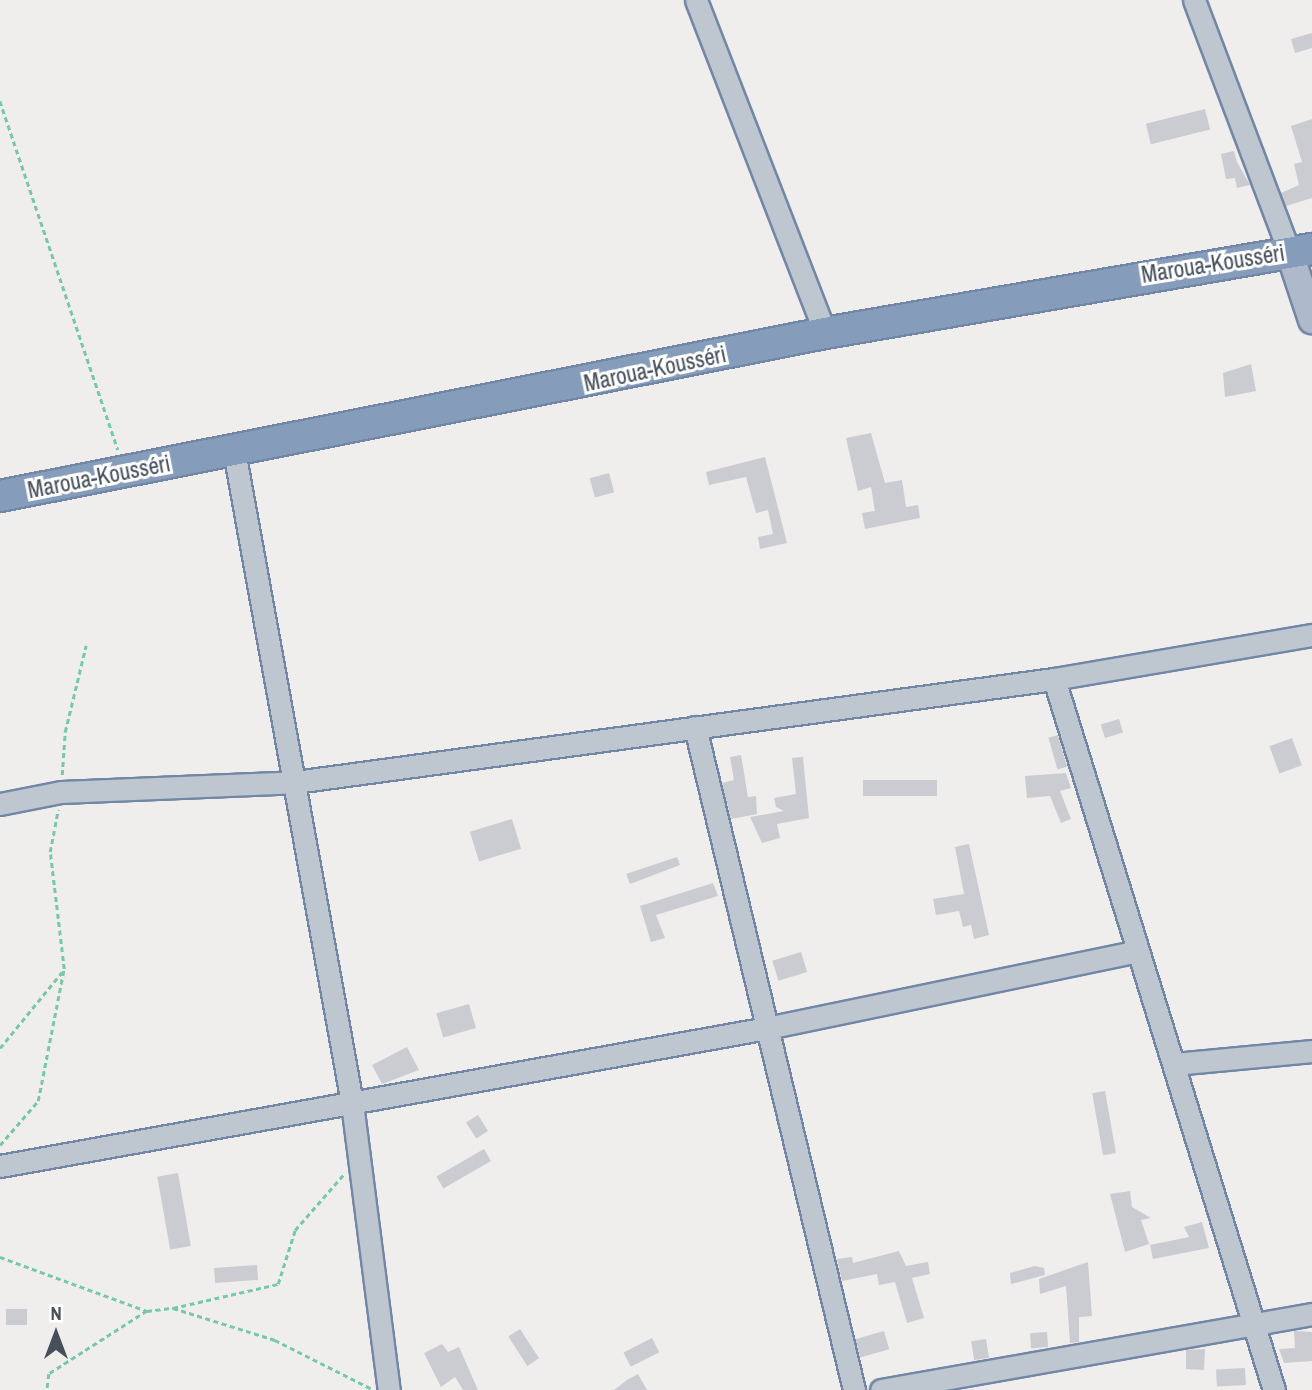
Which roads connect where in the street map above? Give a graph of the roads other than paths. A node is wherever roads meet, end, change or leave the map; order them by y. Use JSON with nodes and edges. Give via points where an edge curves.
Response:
{"nodes":[{"id":1,"x":696,"y":0,"type":"edge"},
{"id":2,"x":1194,"y":0,"type":"edge"},
{"id":3,"x":1300,"y":250,"type":"edge"},
{"id":4,"x":1312,"y":318,"type":"edge"},
{"id":5,"x":825,"y":332,"type":"junction"},
{"id":6,"x":234,"y":451,"type":"junction"},
{"id":7,"x":0,"y":496,"type":"edge"},
{"id":8,"x":1312,"y":635,"type":"edge"},
{"id":9,"x":1054,"y":679,"type":"junction"},
{"id":10,"x":695,"y":727,"type":"junction"},
{"id":11,"x":295,"y":782,"type":"junction"},
{"id":12,"x":0,"y":804,"type":"edge"},
{"id":13,"x":1134,"y":952,"type":"junction"},
{"id":14,"x":767,"y":1028,"type":"junction"},
{"id":15,"x":1312,"y":1051,"type":"edge"},
{"id":16,"x":1174,"y":1064,"type":"junction"},
{"id":17,"x":352,"y":1103,"type":"junction"},
{"id":18,"x":0,"y":1166,"type":"edge"},
{"id":19,"x":1312,"y":1314,"type":"edge"},
{"id":20,"x":1253,"y":1323,"type":"junction"},
{"id":21,"x":389,"y":1390,"type":"edge"},
{"id":22,"x":855,"y":1390,"type":"edge"},
{"id":23,"x":881,"y":1390,"type":"edge"},
{"id":24,"x":1274,"y":1390,"type":"edge"}],
"edges":[{"from":1,"to":5,"type":"street"},
{"from":2,"to":3,"type":"street"},
{"from":3,"to":4,"type":"main road"},
{"from":3,"to":5,"type":"highway","name":"Maroua-Kousséri"},
{"from":5,"to":6,"type":"highway","name":"Maroua-Kousséri"},
{"from":6,"to":7,"type":"highway","name":"Maroua-Kousséri"},
{"from":6,"to":11,"type":"street"},
{"from":8,"to":9,"type":"street"},
{"from":9,"to":10,"type":"street"},
{"from":9,"to":13,"type":"street"},
{"from":10,"to":11,"type":"street"},
{"from":10,"to":14,"type":"street"},
{"from":11,"to":12,"type":"street","via":[[61,792]]},
{"from":11,"to":17,"type":"street"},
{"from":13,"to":14,"type":"street"},
{"from":13,"to":16,"type":"street"},
{"from":14,"to":17,"type":"street"},
{"from":14,"to":22,"type":"street"},
{"from":15,"to":16,"type":"street"},
{"from":16,"to":20,"type":"street"},
{"from":17,"to":18,"type":"street"},
{"from":17,"to":21,"type":"street"},
{"from":19,"to":20,"type":"street"},
{"from":20,"to":23,"type":"street"},
{"from":20,"to":24,"type":"street"}]}
